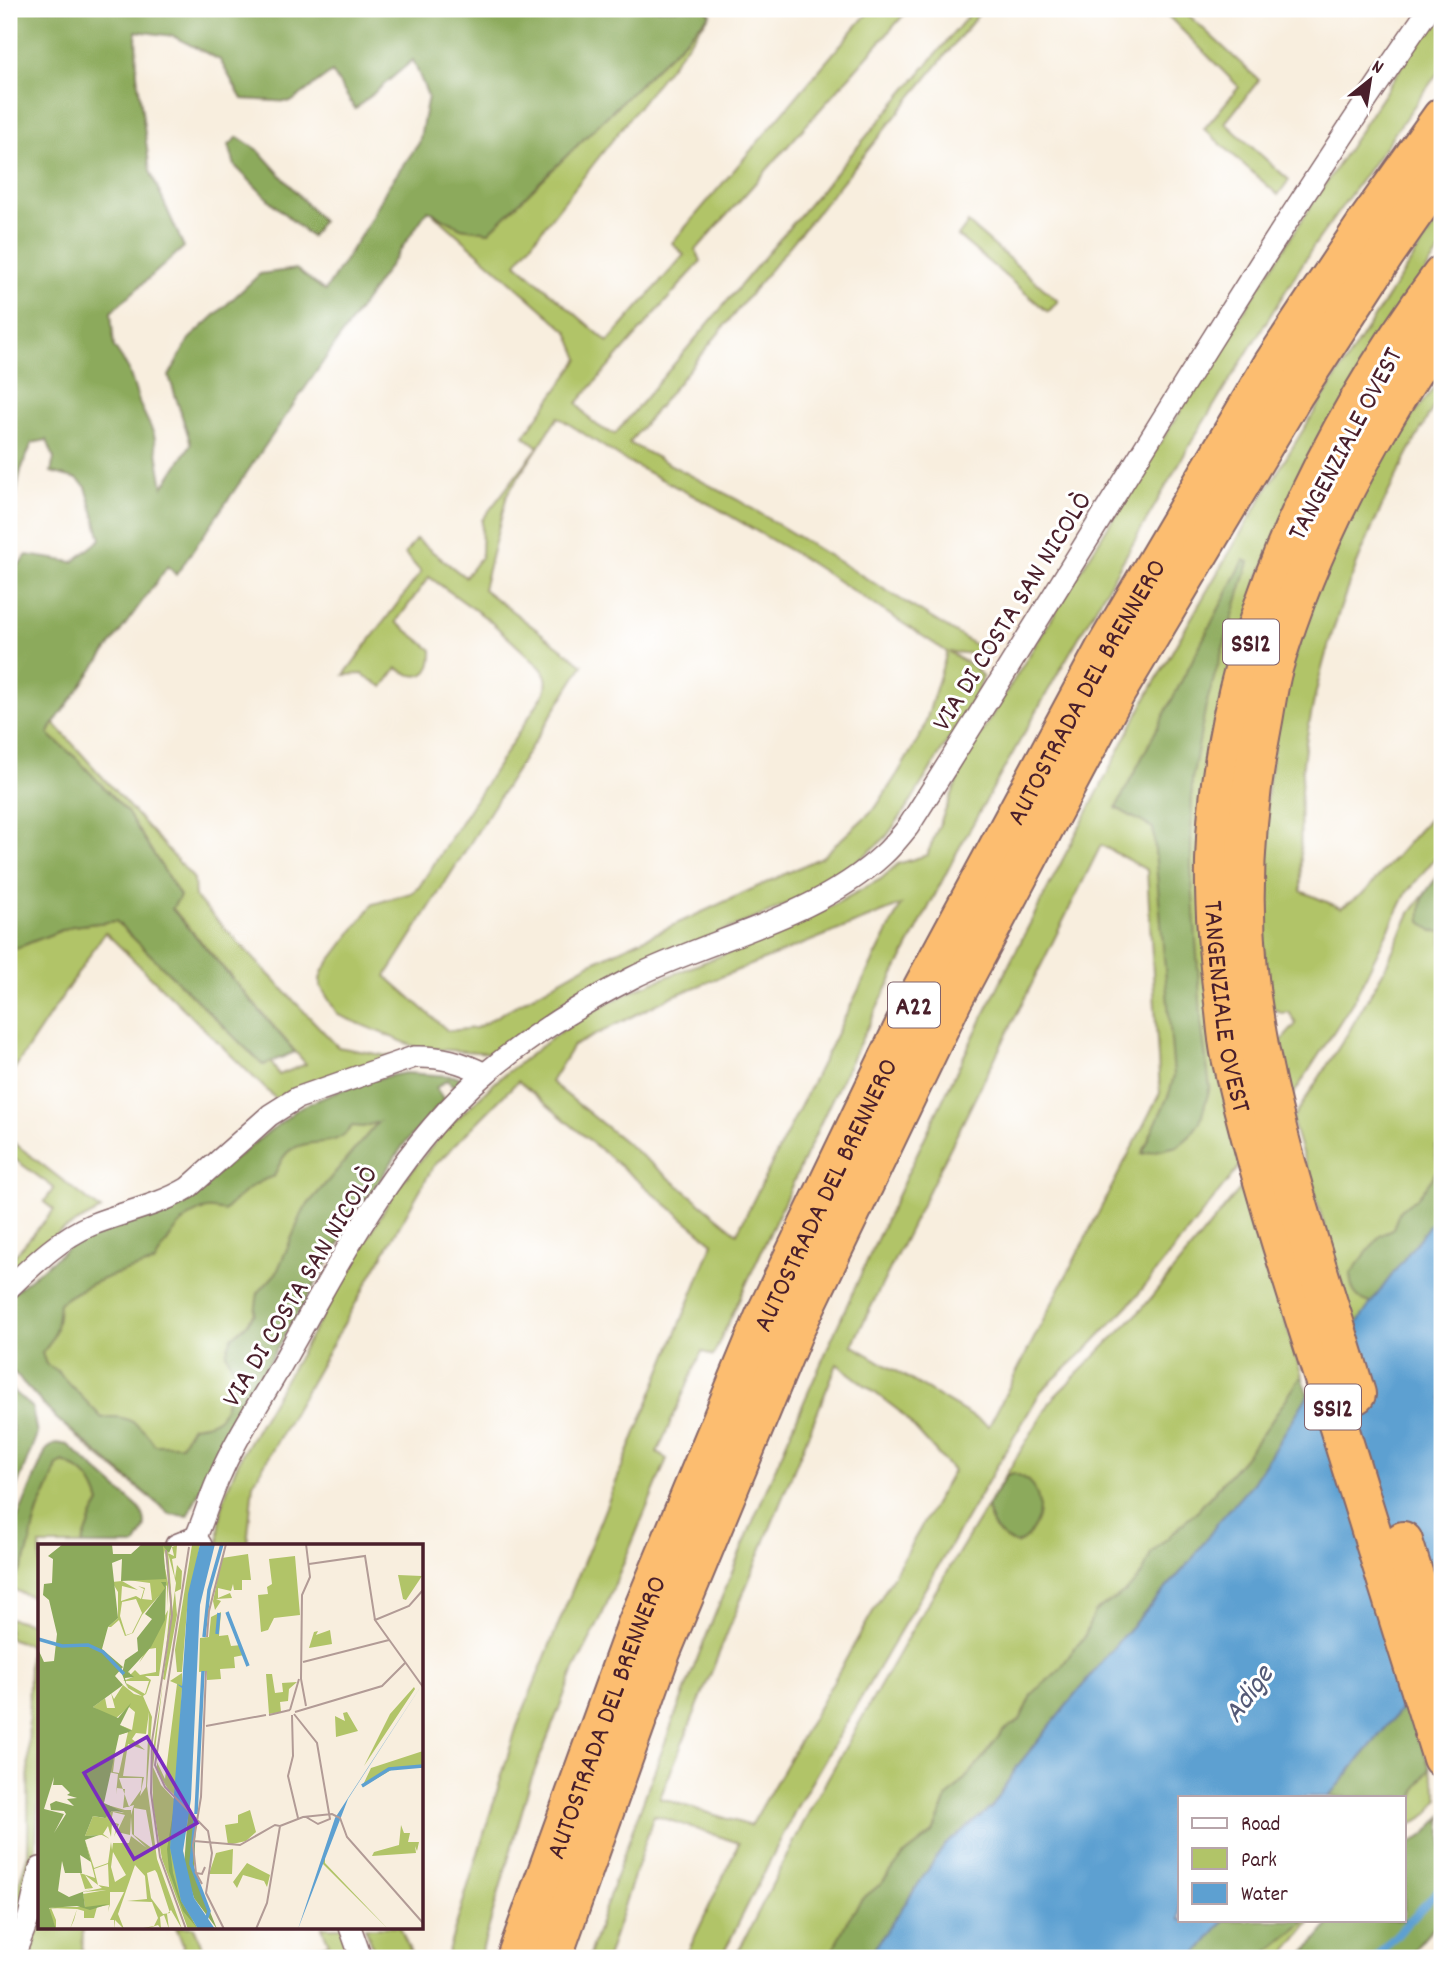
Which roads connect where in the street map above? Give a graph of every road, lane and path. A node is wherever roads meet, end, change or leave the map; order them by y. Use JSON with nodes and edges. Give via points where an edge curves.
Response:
{"nodes":[{"id":1,"x":1429,"y":9,"type":"edge"},
{"id":2,"x":1442,"y":117,"type":"edge"},
{"id":3,"x":1442,"y":172,"type":"edge"},
{"id":4,"x":1442,"y":275,"type":"edge"},
{"id":5,"x":1442,"y":327,"type":"edge"},
{"id":6,"x":1442,"y":355,"type":"edge"},
{"id":7,"x":1369,"y":444,"type":"junction"},
{"id":8,"x":1245,"y":1052,"type":"junction"},
{"id":9,"x":485,"y":1074,"type":"junction"},
{"id":10,"x":9,"y":1288,"type":"edge"},
{"id":11,"x":198,"y":1541,"type":"edge"},
{"id":12,"x":1442,"y":1664,"type":"edge"},
{"id":13,"x":1442,"y":1758,"type":"edge"},
{"id":14,"x":38,"y":1877,"type":"edge"},
{"id":15,"x":350,"y":1928,"type":"edge"},
{"id":16,"x":13,"y":1958,"type":"edge"},
{"id":17,"x":361,"y":1958,"type":"edge"},
{"id":18,"x":516,"y":1958,"type":"edge"},
{"id":19,"x":552,"y":1958,"type":"edge"}],
"edges":[{"from":1,"to":9,"type":"street","name":"VIA DI COSTA SAN NICOLÒ","via":[[1294,209],[933,788],[884,855],[837,889],[795,910],[633,978],[556,1021]]},
{"from":2,"to":18,"type":"highway","name":"AUTOSTRADA DEL BRENNERO","number":"A22","via":[[1273,364],[1104,650],[922,989],[764,1318],[636,1624]]},
{"from":3,"to":19,"type":"highway","name":"AUTOSTRADA DEL BRENNERO","number":"A22","via":[[1294,394],[1115,694],[953,999],[784,1354],[660,1652]]},
{"from":4,"to":8,"type":"highway","name":"TANGENZIALE OVEST","number":"SS12","via":[[1348,420],[1292,533],[1243,672],[1227,742],[1215,860],[1217,945]]},
{"from":5,"to":7,"type":"highway","name":"TANGENZIALE OVEST","number":"SS12"},
{"from":6,"to":7,"type":"highway"},
{"from":7,"to":8,"type":"highway","name":"TANGENZIALE OVEST","number":"SS12","via":[[1311,563],[1273,668],[1251,780],[1243,896],[1248,973]]},
{"from":8,"to":12,"type":"highway","name":"TANGENZIALE OVEST","number":"SS12","via":[[1286,1158]]},
{"from":8,"to":13,"type":"highway","name":"TANGENZIALE OVEST","number":"SS12","via":[[1280,1238]]},
{"from":9,"to":10,"type":"street","via":[[454,1060],[414,1057],[297,1098],[270,1115],[188,1188],[90,1226]]},
{"from":9,"to":11,"type":"street","name":"VIA DI COSTA SAN NICOLÒ","via":[[416,1147],[321,1293],[221,1471]]},
{"from":14,"to":16,"type":"street"},
{"from":15,"to":17,"type":"street"}]}
